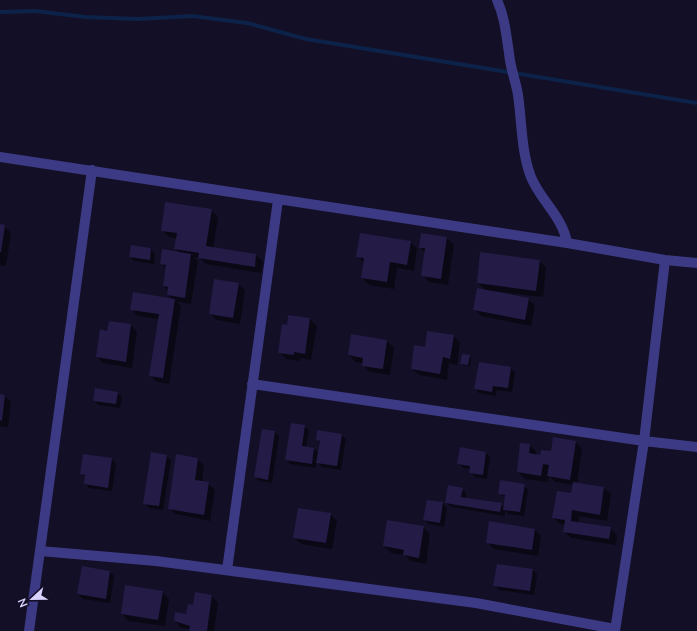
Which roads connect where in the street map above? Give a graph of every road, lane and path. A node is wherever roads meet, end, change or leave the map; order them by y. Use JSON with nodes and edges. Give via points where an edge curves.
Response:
{"nodes":[{"id":1,"x":497,"y":0,"type":"edge"},
{"id":2,"x":0,"y":157,"type":"edge"},
{"id":3,"x":92,"y":170,"type":"junction"},
{"id":4,"x":278,"y":200,"type":"junction"},
{"id":5,"x":567,"y":243,"type":"junction"},
{"id":6,"x":664,"y":260,"type":"junction"},
{"id":7,"x":697,"y":263,"type":"edge"},
{"id":8,"x":252,"y":384,"type":"junction"},
{"id":9,"x":644,"y":441,"type":"junction"},
{"id":10,"x":697,"y":447,"type":"edge"},
{"id":11,"x":40,"y":551,"type":"junction"},
{"id":12,"x":227,"y":570,"type":"junction"},
{"id":13,"x":615,"y":630,"type":"edge"},
{"id":14,"x":29,"y":631,"type":"edge"}],
"edges":[{"from":1,"to":5,"type":"street","via":[[506,27],[526,163],[538,190],[560,222]]},
{"from":2,"to":3,"type":"street"},
{"from":3,"to":4,"type":"street"},
{"from":3,"to":11,"type":"street"},
{"from":4,"to":5,"type":"street"},
{"from":4,"to":8,"type":"street"},
{"from":5,"to":6,"type":"street"},
{"from":6,"to":7,"type":"street"},
{"from":6,"to":9,"type":"street"},
{"from":8,"to":9,"type":"street"},
{"from":8,"to":12,"type":"street"},
{"from":9,"to":10,"type":"street"},
{"from":9,"to":13,"type":"street"},
{"from":11,"to":12,"type":"street"},
{"from":11,"to":14,"type":"street"},
{"from":12,"to":13,"type":"street","via":[[476,603]]}]}
